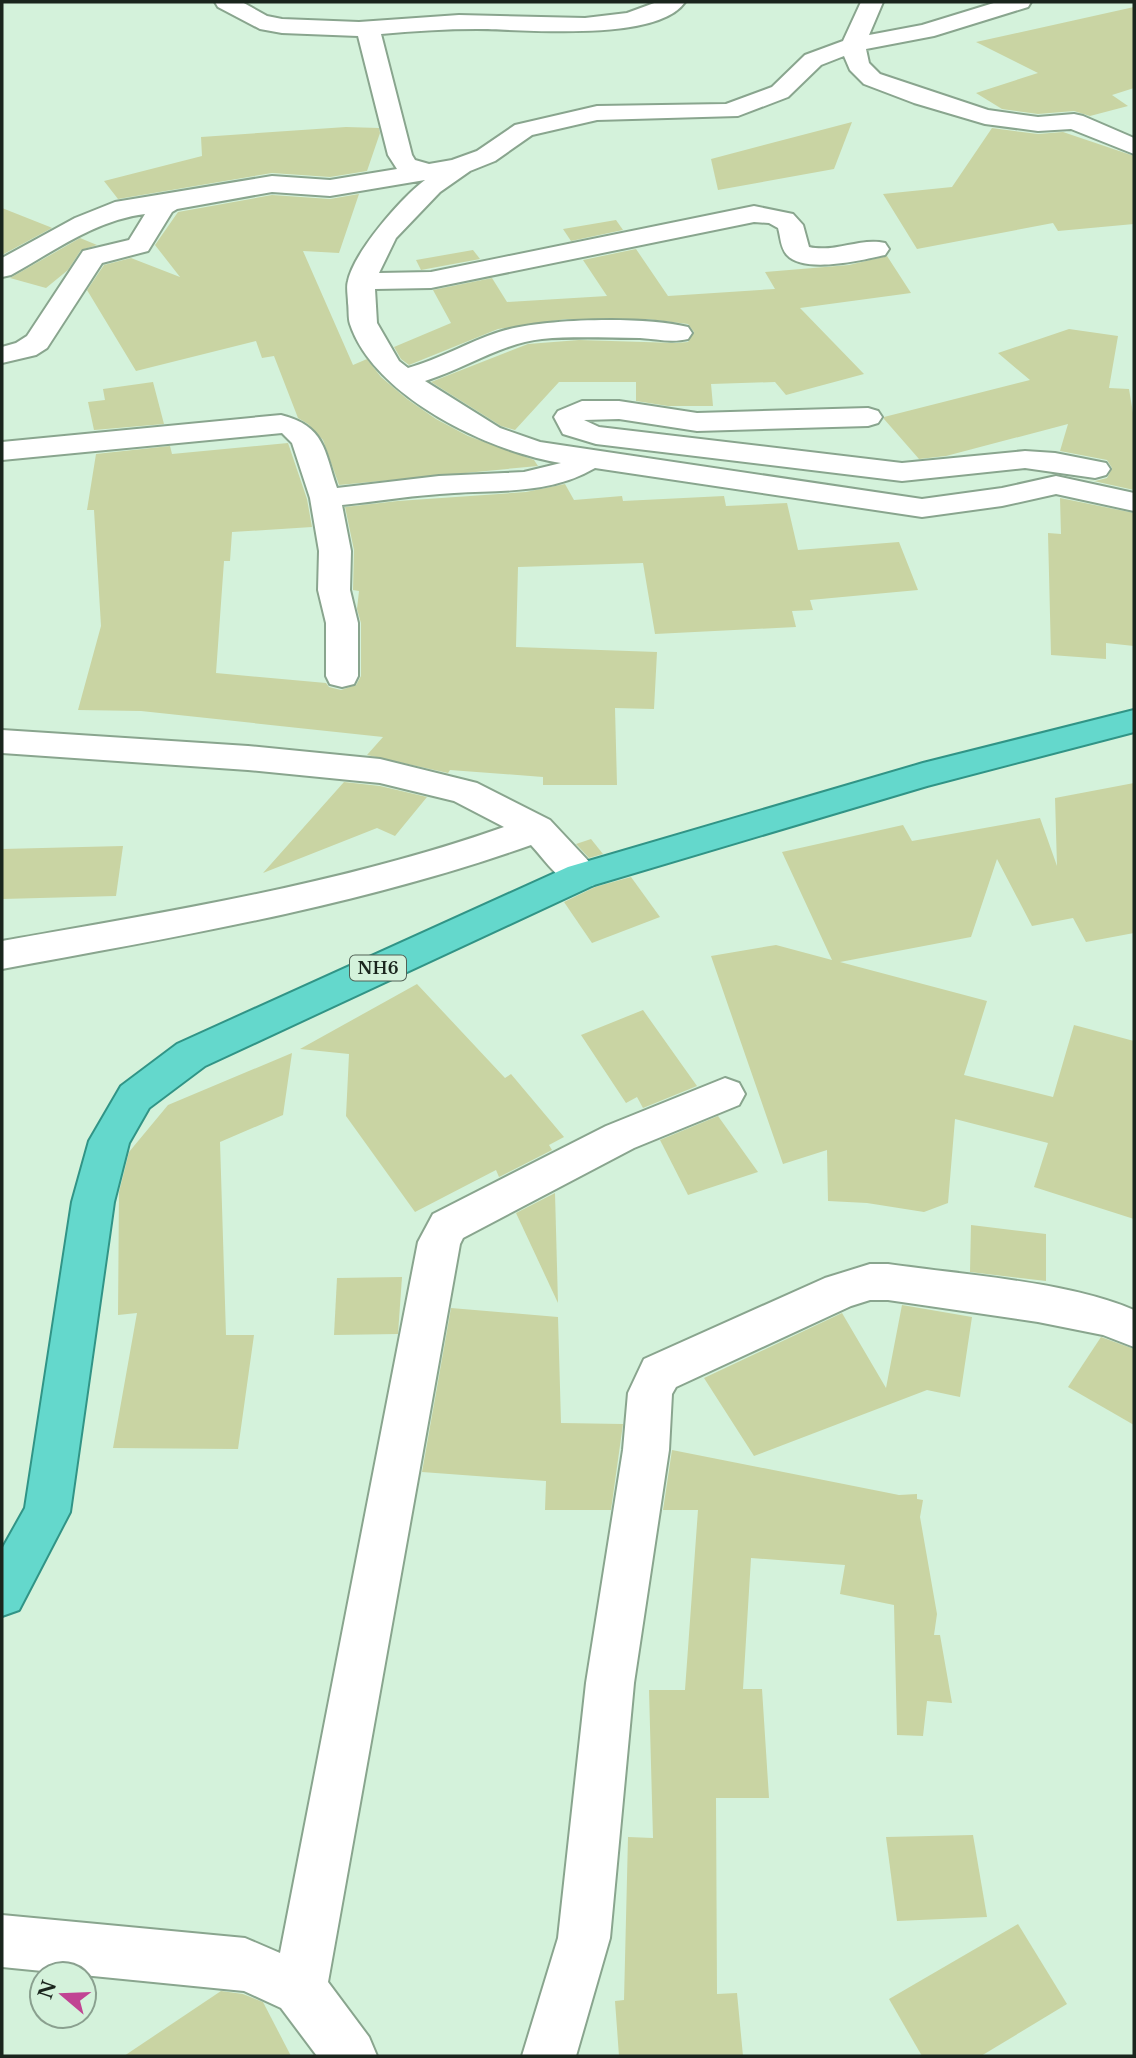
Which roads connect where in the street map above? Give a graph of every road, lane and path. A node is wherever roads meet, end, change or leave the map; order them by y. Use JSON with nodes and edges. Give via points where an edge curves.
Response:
{"nodes":[{"id":1,"x":226,"y":2,"type":"edge"},
{"id":2,"x":674,"y":2,"type":"edge"},
{"id":3,"x":872,"y":2,"type":"edge"},
{"id":4,"x":1020,"y":2,"type":"edge"},
{"id":5,"x":362,"y":28,"type":"junction"},
{"id":6,"x":853,"y":45,"type":"junction"},
{"id":7,"x":1134,"y":147,"type":"edge"},
{"id":8,"x":472,"y":162,"type":"junction"},
{"id":9,"x":428,"y":172,"type":"junction"},
{"id":10,"x":169,"y":203,"type":"junction"},
{"id":11,"x":876,"y":249,"type":"dead end"},
{"id":12,"x":2,"y":270,"type":"edge"},
{"id":13,"x":361,"y":281,"type":"junction"},
{"id":14,"x":678,"y":332,"type":"dead end"},
{"id":15,"x":2,"y":355,"type":"edge"},
{"id":16,"x":404,"y":378,"type":"junction"},
{"id":17,"x":868,"y":417,"type":"dead end"},
{"id":18,"x":2,"y":452,"type":"edge"},
{"id":19,"x":589,"y":459,"type":"junction"},
{"id":20,"x":1134,"y":480,"type":"edge"},
{"id":21,"x":325,"y":498,"type":"junction"},
{"id":22,"x":1134,"y":502,"type":"edge"},
{"id":23,"x":342,"y":676,"type":"dead end"},
{"id":24,"x":1134,"y":721,"type":"edge"},
{"id":25,"x":2,"y":741,"type":"edge"},
{"id":26,"x":537,"y":829,"type":"junction"},
{"id":27,"x":581,"y":876,"type":"junction"},
{"id":28,"x":2,"y":955,"type":"edge"},
{"id":29,"x":725,"y":1094,"type":"dead end"},
{"id":30,"x":1134,"y":1329,"type":"edge"},
{"id":31,"x":2,"y":1594,"type":"edge"},
{"id":32,"x":2,"y":1941,"type":"edge"},
{"id":33,"x":300,"y":1989,"type":"junction"},
{"id":34,"x":350,"y":2056,"type":"edge"},
{"id":35,"x":549,"y":2056,"type":"edge"}],
"edges":[{"from":1,"to":5,"type":"street","via":[[260,22]]},
{"from":2,"to":5,"type":"street","via":[[646,16],[589,25],[445,22]]},
{"from":3,"to":6,"type":"street"},
{"from":4,"to":6,"type":"street","via":[[926,31]]},
{"from":5,"to":9,"type":"street","via":[[370,32],[400,155],[405,165]]},
{"from":6,"to":7,"type":"street","via":[[858,65],[872,79],[922,98],[1013,122],[1074,121]]},
{"from":6,"to":8,"type":"street","via":[[813,60],[780,92],[743,107],[711,112],[597,113],[524,130]]},
{"from":8,"to":9,"type":"street"},
{"from":8,"to":13,"type":"street","via":[[431,187],[385,235]]},
{"from":9,"to":10,"type":"street","via":[[330,188],[272,184]]},
{"from":10,"to":12,"type":"street","via":[[135,206],[94,219]]},
{"from":10,"to":15,"type":"street","via":[[139,245],[92,257],[37,342]]},
{"from":11,"to":13,"type":"street","via":[[811,257],[794,247],[788,221],[754,214],[431,280]]},
{"from":13,"to":16,"type":"street","via":[[363,323],[388,366]]},
{"from":14,"to":16,"type":"street","via":[[541,331],[508,338]]},
{"from":16,"to":19,"type":"street","via":[[490,434],[534,450]]},
{"from":17,"to":20,"type":"street","via":[[697,422],[619,410],[582,410],[568,417],[573,428],[596,435],[902,472],[1033,460],[1100,469]]},
{"from":18,"to":21,"type":"street","via":[[281,424],[306,440]]},
{"from":19,"to":21,"type":"street","via":[[570,472],[507,484],[455,484]]},
{"from":19,"to":22,"type":"street","via":[[922,508],[1056,485]]},
{"from":21,"to":23,"type":"street","via":[[335,551],[334,590],[342,622]]},
{"from":24,"to":27,"type":"highway","number":"NH6","via":[[923,775]]},
{"from":25,"to":26,"type":"street","via":[[380,771],[465,792]]},
{"from":26,"to":27,"type":"street"},
{"from":26,"to":28,"type":"street","via":[[372,881]]},
{"from":27,"to":31,"type":"highway","number":"NH6","via":[[191,1055],[135,1097],[109,1141],[93,1202],[47,1512]]},
{"from":29,"to":33,"type":"street","via":[[596,1149],[448,1226],[439,1242]]},
{"from":30,"to":35,"type":"street","via":[[1108,1318],[1038,1304],[870,1282],[839,1291],[660,1373],[650,1393],[646,1450],[610,1683],[584,1938]]},
{"from":32,"to":33,"type":"street","via":[[245,1965]]},
{"from":33,"to":34,"type":"street"}]}
